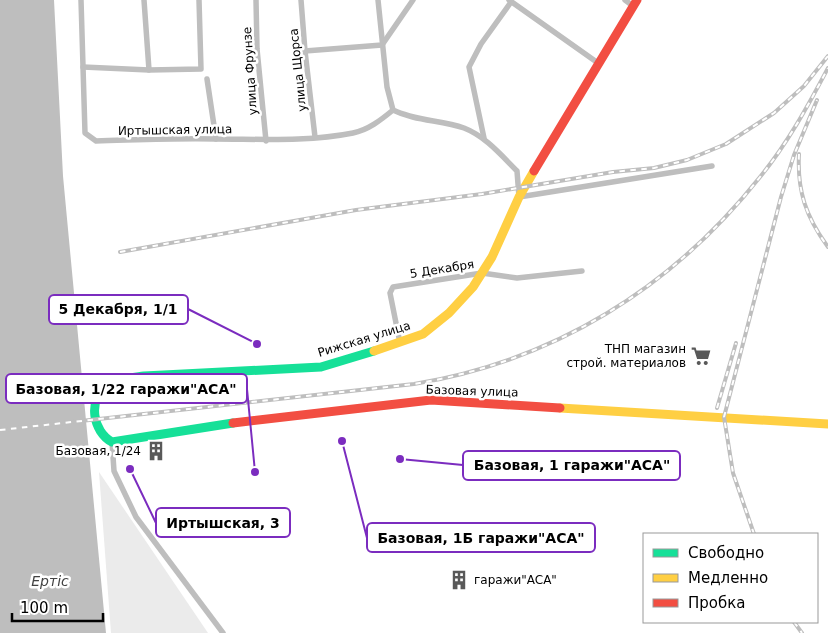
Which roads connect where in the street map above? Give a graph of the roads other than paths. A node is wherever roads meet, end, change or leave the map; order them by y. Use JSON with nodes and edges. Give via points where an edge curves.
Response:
{"nodes":[{"id":1,"x":82,"y":0,"type":"edge"},
{"id":2,"x":144,"y":0,"type":"edge"},
{"id":3,"x":199,"y":0,"type":"edge"},
{"id":4,"x":256,"y":0,"type":"edge"},
{"id":5,"x":301,"y":0,"type":"edge"},
{"id":6,"x":378,"y":0,"type":"edge"},
{"id":7,"x":413,"y":0,"type":"edge"},
{"id":8,"x":625,"y":0,"type":"edge"},
{"id":9,"x":510,"y":1,"type":"edge"},
{"id":10,"x":635,"y":3,"type":"edge"},
{"id":11,"x":382,"y":45,"type":"junction"},
{"id":12,"x":305,"y":51,"type":"junction"},
{"id":13,"x":598,"y":63,"type":"junction"},
{"id":14,"x":83,"y":67,"type":"junction"},
{"id":15,"x":149,"y":70,"type":"junction"},
{"id":16,"x":207,"y":79,"type":"dead end"},
{"id":17,"x":393,"y":110,"type":"junction"},
{"id":18,"x":315,"y":137,"type":"junction"},
{"id":19,"x":484,"y":138,"type":"junction"},
{"id":20,"x":216,"y":139,"type":"junction"},
{"id":21,"x":266,"y":141,"type":"junction"},
{"id":22,"x":712,"y":166,"type":"dead end"},
{"id":23,"x":519,"y":197,"type":"junction"},
{"id":24,"x":582,"y":271,"type":"dead end"},
{"id":25,"x":482,"y":273,"type":"junction"},
{"id":26,"x":400,"y":343,"type":"junction"},
{"id":27,"x":828,"y":424,"type":"edge"},
{"id":28,"x":112,"y":442,"type":"junction"},
{"id":29,"x":223,"y":633,"type":"edge"}],
"edges":[{"from":1,"to":14,"type":"street","name":"Иртышская улица"},
{"from":2,"to":15,"type":"street"},
{"from":3,"to":15,"type":"street","via":[[201,69]]},
{"from":4,"to":21,"type":"street","name":"улица Фрунзе","via":[[257,50]]},
{"from":5,"to":12,"type":"street","name":"улица Щорса"},
{"from":6,"to":11,"type":"street"},
{"from":7,"to":11,"type":"street"},
{"from":8,"to":10,"type":"street"},
{"from":9,"to":13,"type":"street"},
{"from":9,"to":19,"type":"street","via":[[469,67]]},
{"from":10,"to":13,"type":"street","name":"Рижская улица"},
{"from":11,"to":12,"type":"street"},
{"from":11,"to":17,"type":"street"},
{"from":12,"to":18,"type":"street","name":"улица Щорса"},
{"from":13,"to":23,"type":"street","name":"Рижская улица"},
{"from":14,"to":15,"type":"street"},
{"from":14,"to":20,"type":"street","name":"Иртышская улица","via":[[85,132],[96,141]]},
{"from":16,"to":20,"type":"street"},
{"from":17,"to":18,"type":"street","name":"Иртышская улица","via":[[368,128],[354,133]]},
{"from":17,"to":19,"type":"street","via":[[405,116],[464,128]]},
{"from":18,"to":21,"type":"street","name":"Иртышская улица"},
{"from":19,"to":23,"type":"street","via":[[517,171]]},
{"from":20,"to":21,"type":"street","name":"Иртышская улица"},
{"from":22,"to":23,"type":"street"},
{"from":23,"to":25,"type":"street","name":"Рижская улица"},
{"from":24,"to":25,"type":"street","name":"5 Декабря","via":[[517,278]]},
{"from":25,"to":26,"type":"street","name":"Рижская улица","via":[[449,313],[423,334]]},
{"from":25,"to":26,"type":"street","name":"5 Декабря","via":[[393,287],[390,293]]},
{"from":26,"to":28,"type":"street","name":"Рижская улица","via":[[321,366],[144,376],[112,383],[103,389],[95,407],[100,433],[105,440]]},
{"from":27,"to":28,"type":"street","name":"Базовая улица","via":[[431,400],[234,423]]},
{"from":28,"to":29,"type":"street","via":[[114,471],[136,517]]}]}
